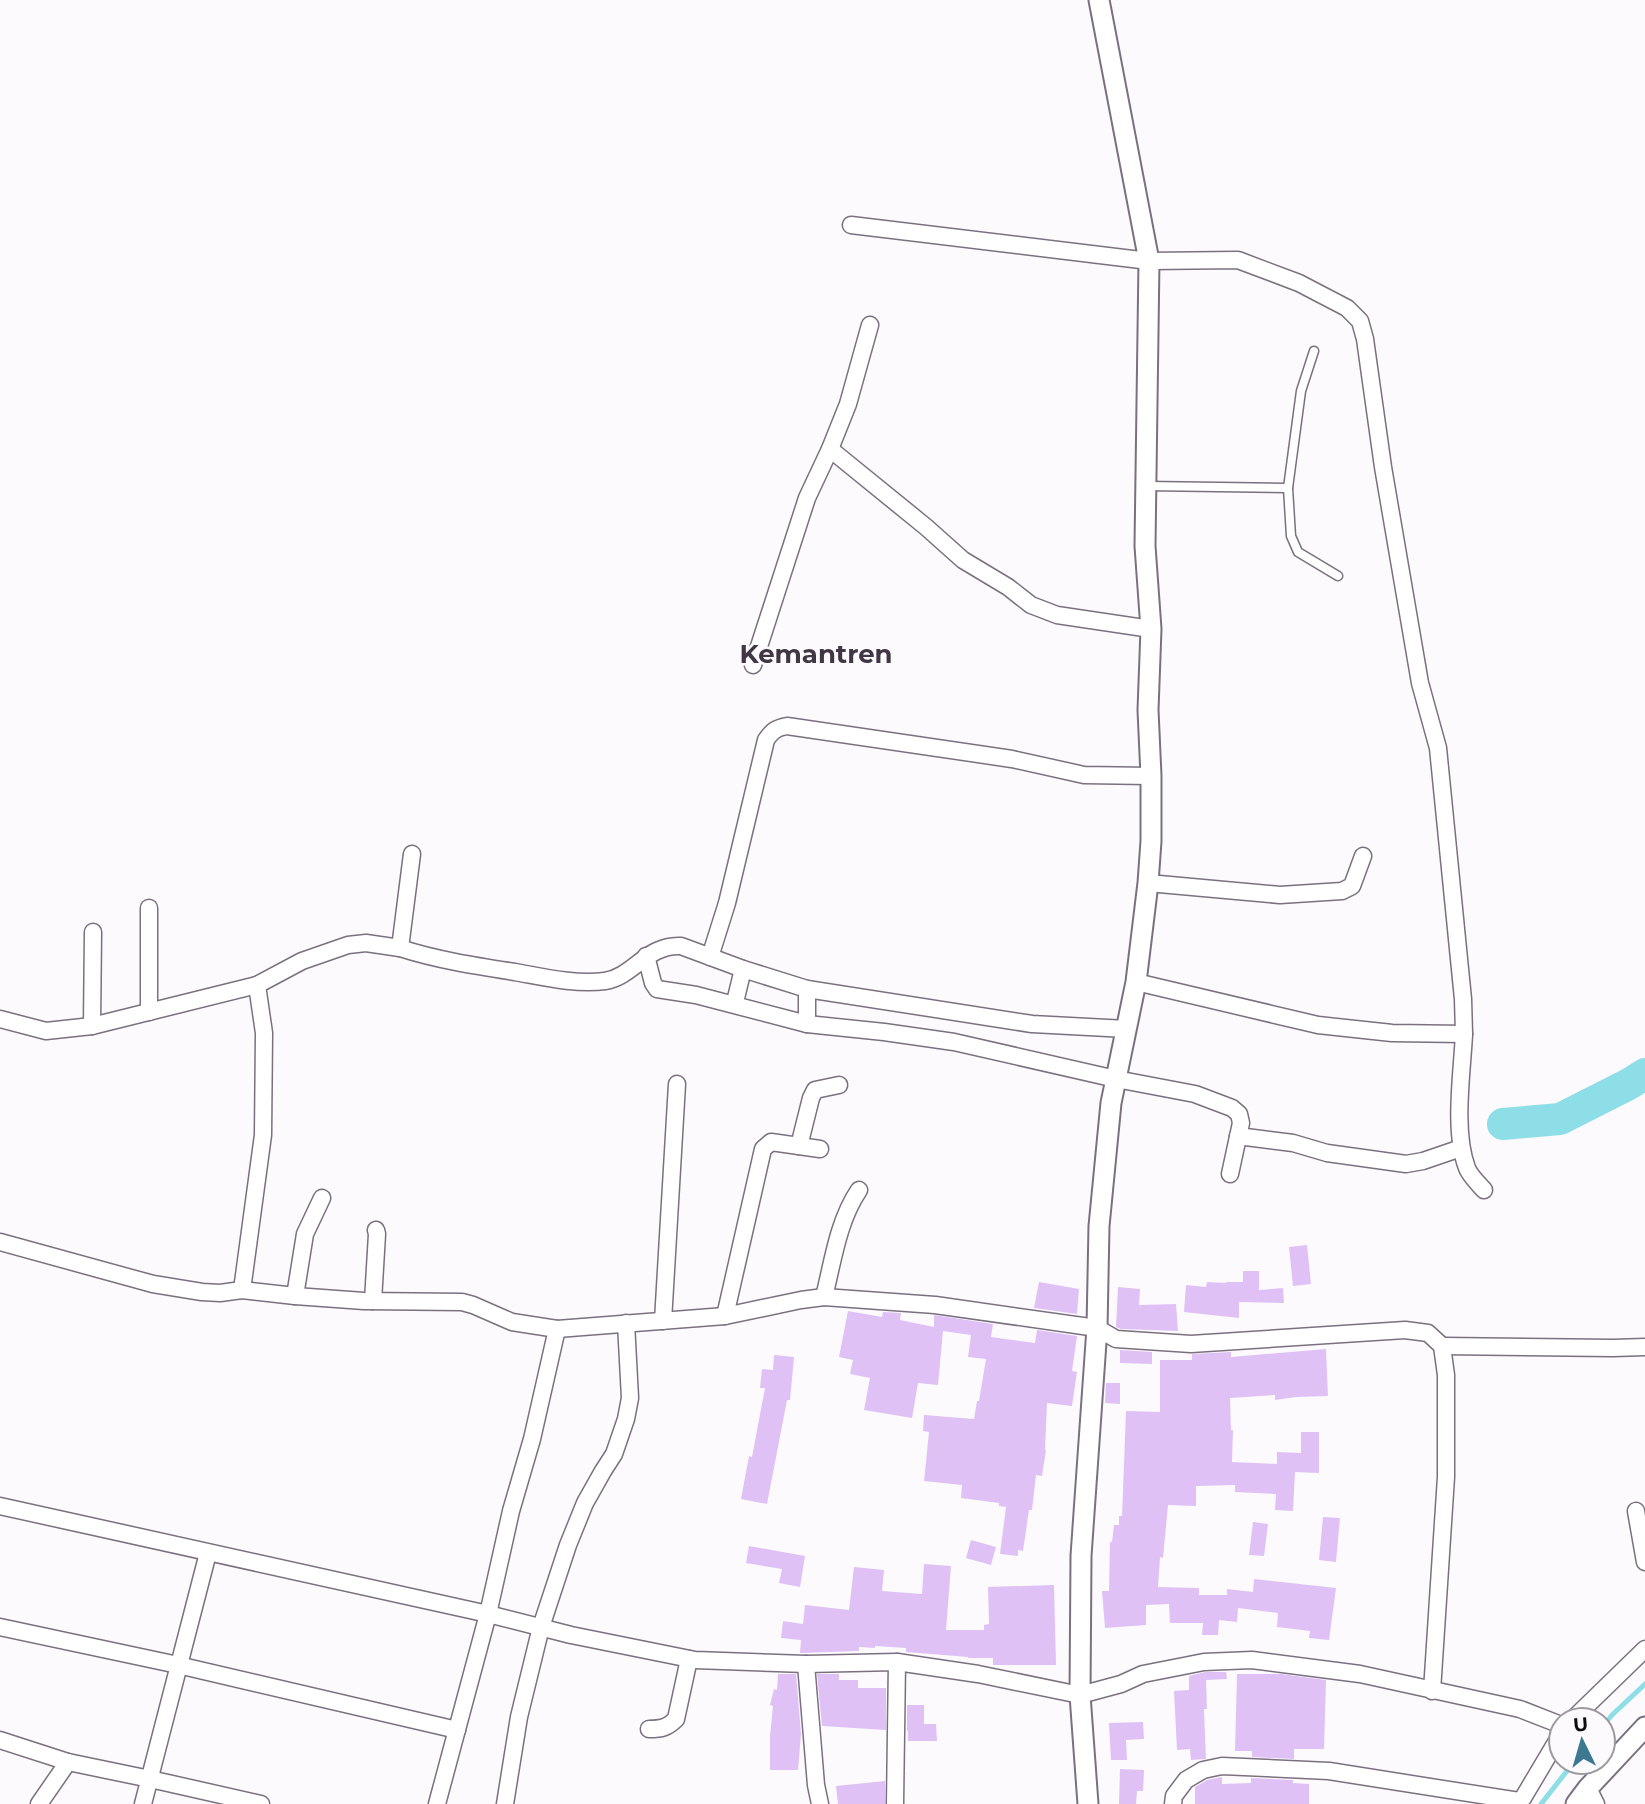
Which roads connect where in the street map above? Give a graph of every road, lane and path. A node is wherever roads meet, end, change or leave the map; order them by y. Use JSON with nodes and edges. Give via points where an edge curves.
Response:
{"nodes":[{"id":1,"x":1099,"y":0,"type":"edge"},
{"id":2,"x":851,"y":225,"type":"dead end"},
{"id":3,"x":1149,"y":261,"type":"junction"},
{"id":4,"x":870,"y":325,"type":"dead end"},
{"id":5,"x":1314,"y":351,"type":"dead end"},
{"id":6,"x":830,"y":449,"type":"junction"},
{"id":7,"x":1146,"y":486,"type":"junction"},
{"id":8,"x":1288,"y":488,"type":"junction"},
{"id":9,"x":1338,"y":576,"type":"dead end"},
{"id":10,"x":1151,"y":629,"type":"junction"},
{"id":11,"x":753,"y":666,"type":"dead end"},
{"id":12,"x":1151,"y":776,"type":"junction"},
{"id":13,"x":412,"y":854,"type":"dead end"},
{"id":14,"x":1363,"y":856,"type":"dead end"},
{"id":15,"x":1148,"y":883,"type":"junction"},
{"id":16,"x":149,"y":908,"type":"dead end"},
{"id":17,"x":93,"y":932,"type":"dead end"},
{"id":18,"x":400,"y":948,"type":"junction"},
{"id":19,"x":710,"y":957,"type":"junction"},
{"id":20,"x":648,"y":961,"type":"junction"},
{"id":21,"x":742,"y":974,"type":"junction"},
{"id":22,"x":1136,"y":982,"type":"junction"},
{"id":23,"x":258,"y":988,"type":"junction"},
{"id":24,"x":807,"y":993,"type":"junction"},
{"id":25,"x":735,"y":1001,"type":"junction"},
{"id":26,"x":149,"y":1012,"type":"junction"},
{"id":27,"x":0,"y":1019,"type":"edge"},
{"id":28,"x":806,"y":1020,"type":"junction"},
{"id":29,"x":92,"y":1026,"type":"junction"},
{"id":30,"x":972,"y":1030,"type":"junction"},
{"id":31,"x":1464,"y":1034,"type":"junction"},
{"id":32,"x":1124,"y":1041,"type":"junction"},
{"id":33,"x":1116,"y":1079,"type":"junction"},
{"id":34,"x":677,"y":1084,"type":"dead end"},
{"id":35,"x":839,"y":1085,"type":"dead end"},
{"id":36,"x":1238,"y":1136,"type":"junction"},
{"id":37,"x":799,"y":1146,"type":"junction"},
{"id":38,"x":1461,"y":1148,"type":"junction"},
{"id":39,"x":820,"y":1149,"type":"dead end"},
{"id":40,"x":1230,"y":1174,"type":"dead end"},
{"id":41,"x":859,"y":1189,"type":"dead end"},
{"id":42,"x":1483,"y":1190,"type":"dead end"},
{"id":43,"x":322,"y":1198,"type":"dead end"},
{"id":44,"x":376,"y":1230,"type":"dead end"},
{"id":45,"x":0,"y":1242,"type":"edge"},
{"id":46,"x":242,"y":1290,"type":"junction"},
{"id":47,"x":295,"y":1296,"type":"junction"},
{"id":48,"x":824,"y":1297,"type":"junction"},
{"id":49,"x":373,"y":1301,"type":"junction"},
{"id":50,"x":725,"y":1316,"type":"junction"},
{"id":51,"x":663,"y":1321,"type":"junction"},
{"id":52,"x":626,"y":1324,"type":"junction"},
{"id":53,"x":1097,"y":1328,"type":"junction"},
{"id":54,"x":557,"y":1329,"type":"junction"},
{"id":55,"x":1442,"y":1346,"type":"junction"},
{"id":56,"x":1645,"y":1347,"type":"edge"},
{"id":57,"x":0,"y":1506,"type":"edge"},
{"id":58,"x":1636,"y":1511,"type":"dead end"},
{"id":59,"x":208,"y":1553,"type":"junction"},
{"id":60,"x":1645,"y":1562,"type":"edge"},
{"id":61,"x":488,"y":1614,"type":"junction"},
{"id":62,"x":0,"y":1627,"type":"edge"},
{"id":63,"x":541,"y":1627,"type":"junction"},
{"id":64,"x":1645,"y":1649,"type":"edge"},
{"id":65,"x":689,"y":1659,"type":"junction"},
{"id":66,"x":897,"y":1662,"type":"junction"},
{"id":67,"x":806,"y":1664,"type":"junction"},
{"id":68,"x":178,"y":1665,"type":"junction"},
{"id":69,"x":1432,"y":1691,"type":"junction"},
{"id":70,"x":1080,"y":1695,"type":"junction"},
{"id":71,"x":1586,"y":1706,"type":"edge"},
{"id":72,"x":1547,"y":1720,"type":"edge"},
{"id":73,"x":1645,"y":1727,"type":"edge"},
{"id":74,"x":649,"y":1729,"type":"dead end"},
{"id":75,"x":457,"y":1730,"type":"junction"},
{"id":76,"x":0,"y":1740,"type":"edge"},
{"id":77,"x":1617,"y":1753,"type":"edge"},
{"id":78,"x":1547,"y":1758,"type":"edge"},
{"id":79,"x":68,"y":1762,"type":"junction"},
{"id":80,"x":1600,"y":1776,"type":"edge"},
{"id":81,"x":150,"y":1779,"type":"junction"},
{"id":82,"x":1592,"y":1796,"type":"edge"},
{"id":83,"x":39,"y":1804,"type":"edge"},
{"id":84,"x":144,"y":1804,"type":"edge"},
{"id":85,"x":261,"y":1804,"type":"edge"},
{"id":86,"x":437,"y":1804,"type":"edge"},
{"id":87,"x":505,"y":1804,"type":"edge"},
{"id":88,"x":820,"y":1804,"type":"edge"},
{"id":89,"x":895,"y":1804,"type":"edge"},
{"id":90,"x":1088,"y":1804,"type":"edge"},
{"id":91,"x":1174,"y":1804,"type":"edge"},
{"id":92,"x":1576,"y":1804,"type":"edge"}],
"edges":[{"from":1,"to":3,"type":"street"},
{"from":2,"to":3,"type":"street"},
{"from":3,"to":7,"type":"street"},
{"from":3,"to":31,"type":"street","via":[[1238,260],[1299,283],[1347,308],[1360,321],[1420,683],[1438,748]]},
{"from":4,"to":6,"type":"street"},
{"from":5,"to":8,"type":"lane","via":[[1301,391]]},
{"from":6,"to":10,"type":"street","via":[[963,560],[1031,606],[1056,615]]},
{"from":6,"to":11,"type":"street","via":[[807,498]]},
{"from":7,"to":8,"type":"lane"},
{"from":7,"to":10,"type":"street"},
{"from":8,"to":9,"type":"lane","via":[[1291,536],[1298,552]]},
{"from":10,"to":12,"type":"street"},
{"from":12,"to":15,"type":"street"},
{"from":12,"to":19,"type":"street","via":[[1084,775],[960,751],[777,728],[766,740]]},
{"from":13,"to":18,"type":"street"},
{"from":14,"to":15,"type":"street","via":[[1352,886],[1342,891],[1280,895]]},
{"from":15,"to":22,"type":"street"},
{"from":16,"to":26,"type":"street"},
{"from":17,"to":29,"type":"street"},
{"from":18,"to":20,"type":"street","via":[[440,960],[561,980],[605,981]]},
{"from":18,"to":23,"type":"street","via":[[348,945],[302,961]]},
{"from":19,"to":20,"type":"street","via":[[672,945]]},
{"from":19,"to":21,"type":"street"},
{"from":20,"to":25,"type":"street","via":[[657,989]]},
{"from":21,"to":24,"type":"street"},
{"from":21,"to":25,"type":"street"},
{"from":22,"to":31,"type":"street","via":[[1318,1025]]},
{"from":22,"to":32,"type":"street"},
{"from":23,"to":26,"type":"street"},
{"from":23,"to":46,"type":"street","via":[[265,1061],[263,1135]]},
{"from":24,"to":28,"type":"street"},
{"from":24,"to":30,"type":"street"},
{"from":25,"to":28,"type":"street"},
{"from":26,"to":29,"type":"street"},
{"from":27,"to":29,"type":"street","via":[[46,1031]]},
{"from":28,"to":30,"type":"street","via":[[884,1032]]},
{"from":30,"to":32,"type":"street","via":[[1032,1024]]},
{"from":30,"to":33,"type":"street"},
{"from":31,"to":38,"type":"street"},
{"from":32,"to":33,"type":"street"},
{"from":33,"to":36,"type":"street","via":[[1195,1094],[1232,1108],[1241,1123]]},
{"from":33,"to":53,"type":"street","via":[[1099,1226]]},
{"from":34,"to":51,"type":"street"},
{"from":35,"to":37,"type":"street","via":[[815,1090]]},
{"from":36,"to":38,"type":"street","via":[[1406,1164]]},
{"from":36,"to":40,"type":"street"},
{"from":37,"to":39,"type":"street"},
{"from":37,"to":50,"type":"street","via":[[771,1142],[763,1149]]},
{"from":38,"to":42,"type":"street","via":[[1467,1171]]},
{"from":41,"to":48,"type":"street","via":[[843,1220]]},
{"from":43,"to":47,"type":"street","via":[[305,1234]]},
{"from":44,"to":49,"type":"street"},
{"from":45,"to":46,"type":"street","via":[[153,1284],[202,1292]]},
{"from":46,"to":47,"type":"street"},
{"from":47,"to":49,"type":"street"},
{"from":48,"to":50,"type":"street"},
{"from":48,"to":53,"type":"street","via":[[935,1305]]},
{"from":49,"to":54,"type":"street","via":[[462,1302],[512,1322]]},
{"from":50,"to":51,"type":"street"},
{"from":51,"to":52,"type":"street"},
{"from":52,"to":54,"type":"street"},
{"from":52,"to":63,"type":"street","via":[[630,1398],[626,1419],[614,1454],[577,1524]]},
{"from":53,"to":55,"type":"street","via":[[1116,1339],[1191,1345],[1405,1330],[1428,1333]]},
{"from":53,"to":70,"type":"street","via":[[1081,1556]]},
{"from":54,"to":61,"type":"street"},
{"from":55,"to":56,"type":"street"},
{"from":55,"to":69,"type":"street","via":[[1446,1476]]},
{"from":57,"to":59,"type":"street"},
{"from":58,"to":60,"type":"street"},
{"from":59,"to":61,"type":"street"},
{"from":59,"to":68,"type":"street"},
{"from":61,"to":63,"type":"street"},
{"from":61,"to":75,"type":"street"},
{"from":62,"to":68,"type":"street"},
{"from":63,"to":65,"type":"street"},
{"from":63,"to":87,"type":"street","via":[[519,1717]]},
{"from":64,"to":71,"type":"street"},
{"from":65,"to":67,"type":"street"},
{"from":65,"to":74,"type":"street","via":[[676,1719],[660,1729]]},
{"from":66,"to":67,"type":"street"},
{"from":66,"to":70,"type":"street"},
{"from":66,"to":89,"type":"street"},
{"from":67,"to":88,"type":"street"},
{"from":68,"to":75,"type":"street"},
{"from":68,"to":81,"type":"street"},
{"from":69,"to":70,"type":"street","via":[[1360,1674],[1252,1660],[1204,1662],[1143,1674]]},
{"from":69,"to":72,"type":"street","via":[[1520,1709]]},
{"from":70,"to":90,"type":"street"},
{"from":73,"to":77,"type":"street"},
{"from":75,"to":86,"type":"street"},
{"from":76,"to":79,"type":"street"},
{"from":78,"to":91,"type":"street","via":[[1519,1801],[1329,1771],[1222,1766],[1186,1780]]},
{"from":79,"to":81,"type":"street"},
{"from":79,"to":83,"type":"street"},
{"from":80,"to":82,"type":"street"},
{"from":81,"to":84,"type":"street"},
{"from":81,"to":85,"type":"street"},
{"from":82,"to":92,"type":"street"}]}
